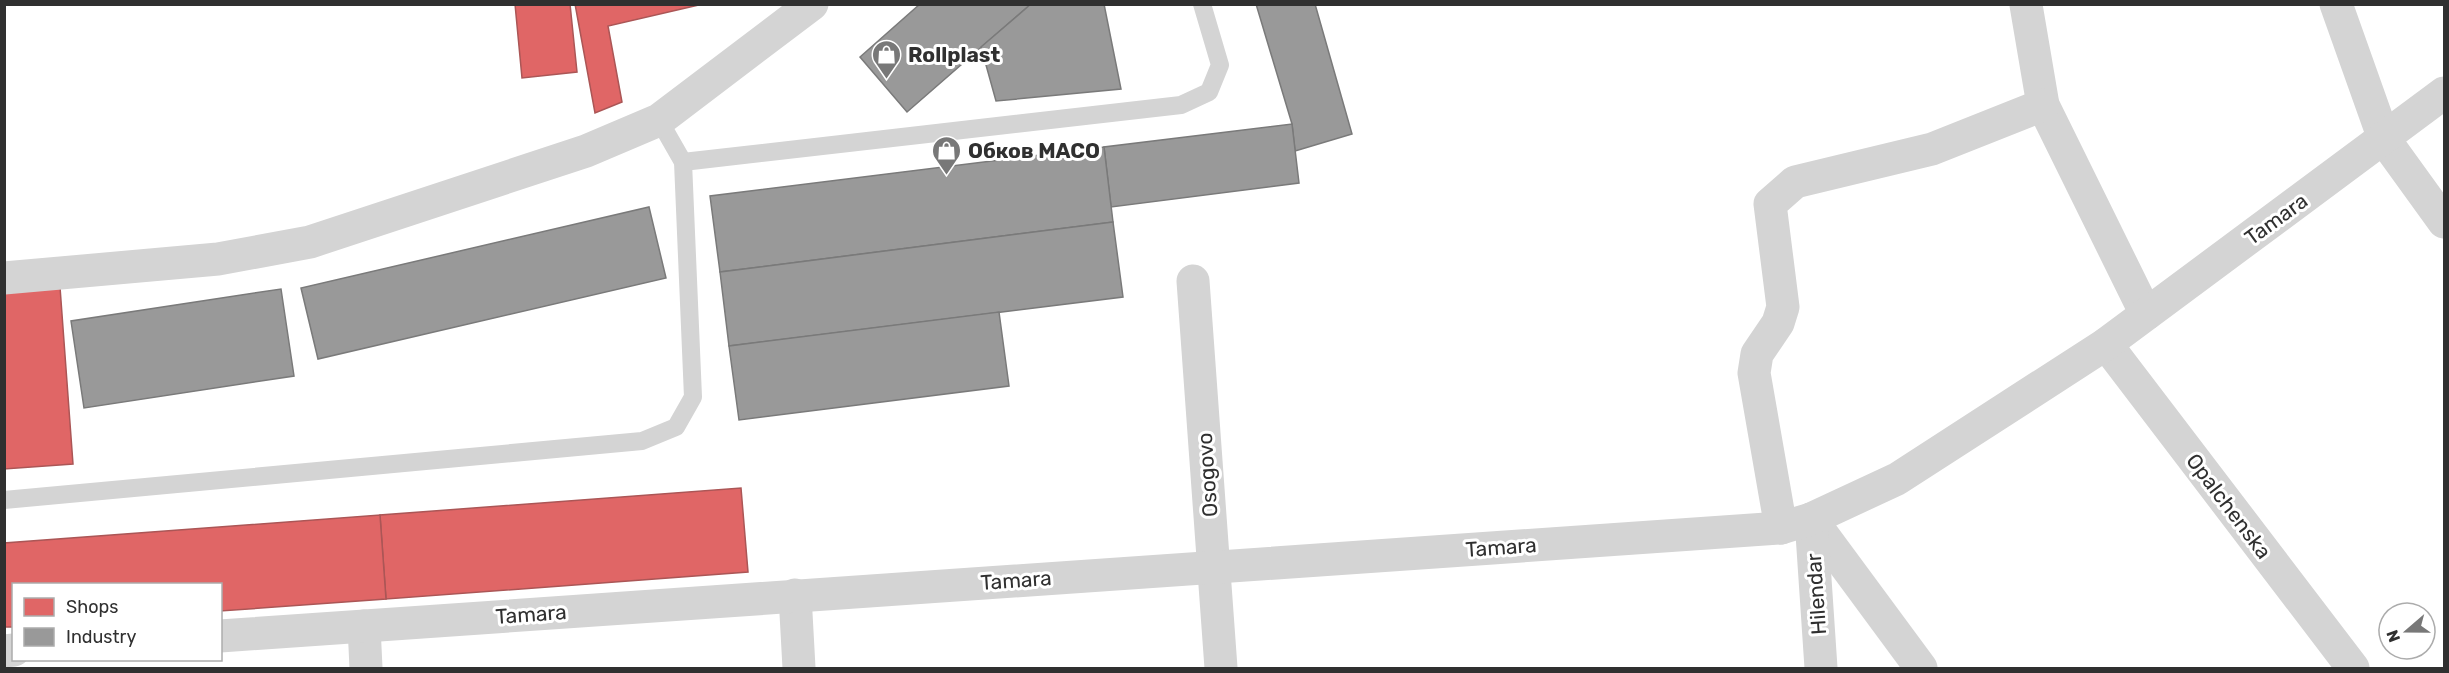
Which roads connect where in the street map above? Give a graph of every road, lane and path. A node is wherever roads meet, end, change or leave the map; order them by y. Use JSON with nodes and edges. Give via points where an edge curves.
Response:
{"nodes":[{"id":1,"x":812,"y":4,"type":"edge"},
{"id":2,"x":1202,"y":4,"type":"edge"},
{"id":3,"x":2336,"y":4,"type":"edge"},
{"id":4,"x":2026,"y":5,"type":"edge"},
{"id":5,"x":2445,"y":93,"type":"edge"},
{"id":6,"x":2043,"y":105,"type":"junction"},
{"id":7,"x":659,"y":120,"type":"junction"},
{"id":8,"x":2384,"y":139,"type":"junction"},
{"id":9,"x":683,"y":162,"type":"junction"},
{"id":10,"x":2445,"y":222,"type":"edge"},
{"id":11,"x":4,"y":278,"type":"edge"},
{"id":12,"x":1193,"y":281,"type":"dead end"},
{"id":13,"x":2146,"y":314,"type":"junction"},
{"id":14,"x":2106,"y":344,"type":"junction"},
{"id":15,"x":4,"y":500,"type":"edge"},
{"id":16,"x":1796,"y":523,"type":"junction"},
{"id":17,"x":1214,"y":566,"type":"junction"},
{"id":18,"x":795,"y":595,"type":"junction"},
{"id":19,"x":364,"y":626,"type":"junction"},
{"id":20,"x":222,"y":636,"type":"edge"},
{"id":21,"x":366,"y":669,"type":"edge"},
{"id":22,"x":800,"y":669,"type":"edge"},
{"id":23,"x":1221,"y":669,"type":"edge"},
{"id":24,"x":1821,"y":669,"type":"edge"},
{"id":25,"x":1921,"y":669,"type":"edge"},
{"id":26,"x":2353,"y":669,"type":"edge"}],
"edges":[{"from":1,"to":7,"type":"street"},
{"from":2,"to":9,"type":"lane","via":[[1220,65],[1209,92],[1181,105]]},
{"from":3,"to":8,"type":"street"},
{"from":4,"to":6,"type":"street"},
{"from":5,"to":8,"type":"street","name":"Tamara"},
{"from":6,"to":13,"type":"street"},
{"from":6,"to":16,"type":"street","name":"Hilendar","via":[[1932,149],[1795,182],[1770,204],[1783,307],[1778,323],[1756,354],[1754,373]]},
{"from":7,"to":9,"type":"lane"},
{"from":7,"to":11,"type":"street","via":[[586,151],[310,242],[218,259]]},
{"from":8,"to":10,"type":"street"},
{"from":8,"to":13,"type":"street","name":"Tamara"},
{"from":9,"to":15,"type":"lane","via":[[693,397],[676,427],[642,441]]},
{"from":12,"to":17,"type":"street","name":"Osogovo"},
{"from":13,"to":14,"type":"street","name":"Tamara"},
{"from":14,"to":16,"type":"street","name":"Tamara","via":[[1897,479]]},
{"from":14,"to":26,"type":"street","name":"Opalchenska"},
{"from":16,"to":17,"type":"street","name":"Tamara"},
{"from":16,"to":24,"type":"street","name":"Hilendar"},
{"from":16,"to":25,"type":"street"},
{"from":17,"to":18,"type":"street","name":"Tamara"},
{"from":17,"to":23,"type":"street","name":"Osogovo"},
{"from":18,"to":19,"type":"street","name":"Tamara"},
{"from":18,"to":22,"type":"street"},
{"from":19,"to":20,"type":"street","name":"Tamara"},
{"from":19,"to":21,"type":"street"}]}
